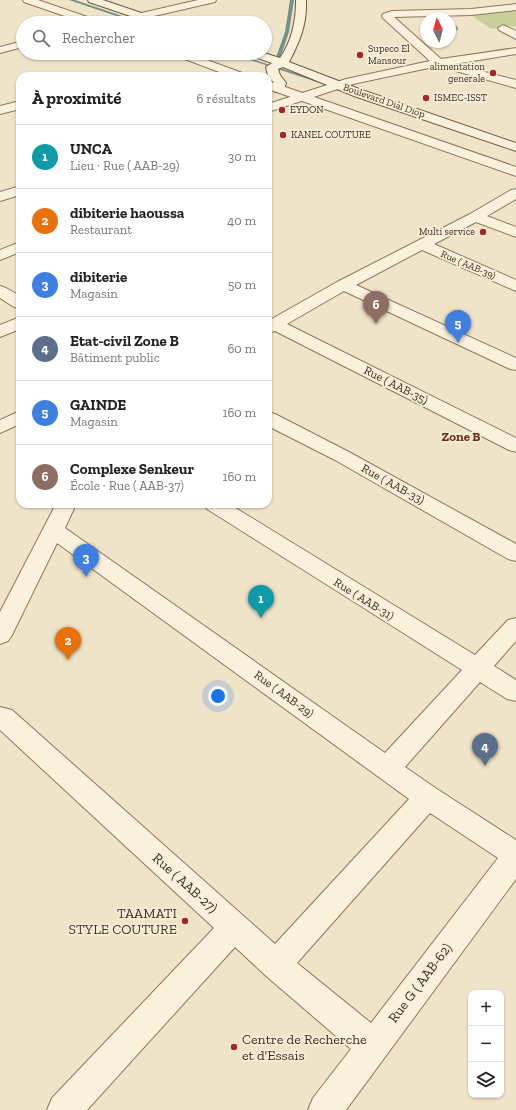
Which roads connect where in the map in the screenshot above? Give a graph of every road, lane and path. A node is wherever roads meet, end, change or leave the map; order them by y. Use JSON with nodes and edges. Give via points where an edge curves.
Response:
{"nodes":[{"id":1,"x":28,"y":0,"type":"edge"},
{"id":2,"x":93,"y":0,"type":"edge"},
{"id":3,"x":210,"y":0,"type":"edge"},
{"id":4,"x":302,"y":0,"type":"edge"},
{"id":5,"x":516,"y":7,"type":"edge"},
{"id":6,"x":75,"y":16,"type":"edge"},
{"id":7,"x":141,"y":16,"type":"joint"},
{"id":8,"x":503,"y":28,"type":"dead end"},
{"id":9,"x":419,"y":31,"type":"dead end"},
{"id":10,"x":404,"y":32,"type":"junction"},
{"id":11,"x":516,"y":36,"type":"edge"},
{"id":12,"x":16,"y":46,"type":"edge"},
{"id":13,"x":0,"y":50,"type":"edge"},
{"id":14,"x":516,"y":51,"type":"edge"},
{"id":15,"x":272,"y":59,"type":"edge"},
{"id":16,"x":197,"y":60,"type":"edge"},
{"id":17,"x":283,"y":63,"type":"junction"},
{"id":18,"x":438,"y":63,"type":"junction"},
{"id":19,"x":230,"y":72,"type":"edge"},
{"id":20,"x":516,"y":84,"type":"edge"},
{"id":21,"x":336,"y":85,"type":"junction"},
{"id":22,"x":274,"y":87,"type":"edge"},
{"id":23,"x":302,"y":96,"type":"junction"},
{"id":24,"x":16,"y":105,"type":"edge"},
{"id":25,"x":272,"y":107,"type":"edge"},
{"id":26,"x":0,"y":110,"type":"edge"},
{"id":27,"x":516,"y":147,"type":"edge"},
{"id":28,"x":516,"y":172,"type":"edge"},
{"id":29,"x":16,"y":191,"type":"edge"},
{"id":30,"x":516,"y":192,"type":"edge"},
{"id":31,"x":1,"y":195,"type":"edge"},
{"id":32,"x":475,"y":216,"type":"junction"},
{"id":33,"x":516,"y":232,"type":"edge"},
{"id":34,"x":420,"y":244,"type":"junction"},
{"id":35,"x":16,"y":249,"type":"edge"},
{"id":36,"x":0,"y":255,"type":"edge"},
{"id":37,"x":343,"y":285,"type":"junction"},
{"id":38,"x":516,"y":286,"type":"edge"},
{"id":39,"x":0,"y":291,"type":"edge"},
{"id":40,"x":16,"y":301,"type":"edge"},
{"id":41,"x":16,"y":324,"type":"edge"},
{"id":42,"x":272,"y":326,"type":"edge"},
{"id":43,"x":0,"y":332,"type":"edge"},
{"id":44,"x":516,"y":365,"type":"edge"},
{"id":45,"x":16,"y":419,"type":"edge"},
{"id":46,"x":272,"y":420,"type":"edge"},
{"id":47,"x":0,"y":427,"type":"edge"},
{"id":48,"x":516,"y":446,"type":"edge"},
{"id":49,"x":64,"y":508,"type":"edge"},
{"id":50,"x":220,"y":508,"type":"edge"},
{"id":51,"x":54,"y":530,"type":"junction"},
{"id":52,"x":516,"y":554,"type":"edge"},
{"id":53,"x":516,"y":626,"type":"edge"},
{"id":54,"x":0,"y":635,"type":"edge"},
{"id":55,"x":477,"y":669,"type":"junction"},
{"id":56,"x":516,"y":692,"type":"edge"},
{"id":57,"x":0,"y":717,"type":"edge"},
{"id":58,"x":388,"y":768,"type":"junction"},
{"id":59,"x":427,"y":798,"type":"junction"},
{"id":60,"x":516,"y":856,"type":"edge"},
{"id":61,"x":234,"y":927,"type":"junction"},
{"id":62,"x":276,"y":965,"type":"junction"},
{"id":63,"x":373,"y":1046,"type":"junction"},
{"id":64,"x":64,"y":1110,"type":"edge"},
{"id":65,"x":324,"y":1110,"type":"edge"}],
"edges":[{"from":1,"to":6,"type":"street"},
{"from":2,"to":7,"type":"street"},
{"from":3,"to":7,"type":"street"},
{"from":4,"to":17,"type":"street","via":[[302,14],[297,34]]},
{"from":5,"to":10,"type":"street","via":[[387,16]]},
{"from":8,"to":11,"type":"street"},
{"from":9,"to":10,"type":"street"},
{"from":10,"to":18,"type":"street"},
{"from":12,"to":13,"type":"street"},
{"from":14,"to":18,"type":"street"},
{"from":15,"to":17,"type":"street","name":"Boulevard Dial Diop"},
{"from":16,"to":19,"type":"street"},
{"from":17,"to":21,"type":"street","name":"Boulevard Dial Diop"},
{"from":17,"to":22,"type":"street","via":[[272,67],[274,76],[280,83]]},
{"from":18,"to":20,"type":"street"},
{"from":18,"to":21,"type":"street"},
{"from":21,"to":23,"type":"street"},
{"from":21,"to":27,"type":"street","name":"Boulevard Dial Diop"},
{"from":22,"to":23,"type":"street","name":"Boulevard Dial Diop"},
{"from":23,"to":25,"type":"street"},
{"from":23,"to":28,"type":"street","name":"Boulevard Dial Diop"},
{"from":24,"to":26,"type":"street"},
{"from":29,"to":31,"type":"street"},
{"from":30,"to":32,"type":"street"},
{"from":32,"to":33,"type":"street"},
{"from":32,"to":34,"type":"street"},
{"from":34,"to":37,"type":"street"},
{"from":34,"to":38,"type":"street","name":"Rue ( AAB-39)"},
{"from":35,"to":36,"type":"street"},
{"from":37,"to":42,"type":"street"},
{"from":37,"to":44,"type":"street"},
{"from":39,"to":40,"type":"street"},
{"from":41,"to":43,"type":"street"},
{"from":42,"to":48,"type":"street","name":"Rue ( AAB-35)"},
{"from":45,"to":47,"type":"street"},
{"from":46,"to":52,"type":"street","name":"Rue ( AAB-33)","via":[[342,456]]},
{"from":49,"to":51,"type":"street"},
{"from":50,"to":55,"type":"street","name":"Rue ( AAB-31)"},
{"from":51,"to":54,"type":"street"},
{"from":51,"to":58,"type":"street","name":"Rue ( AAB-29)"},
{"from":53,"to":55,"type":"street"},
{"from":55,"to":56,"type":"street","name":"Rue ( AAB-31)"},
{"from":55,"to":58,"type":"street"},
{"from":57,"to":61,"type":"street","name":"Rue ( AAB-27)","via":[[3,717]]},
{"from":58,"to":59,"type":"street","name":"Rue ( AAB-29)"},
{"from":59,"to":60,"type":"street","name":"Rue ( AAB-29)"},
{"from":59,"to":62,"type":"street"},
{"from":60,"to":63,"type":"street","name":"Rue G ( AAB-62)"},
{"from":61,"to":62,"type":"street","name":"Rue ( AAB-27)"},
{"from":61,"to":64,"type":"street"},
{"from":62,"to":63,"type":"street","name":"Rue ( AAB-27)"},
{"from":63,"to":65,"type":"street","name":"Rue G ( AAB-62)"}]}
